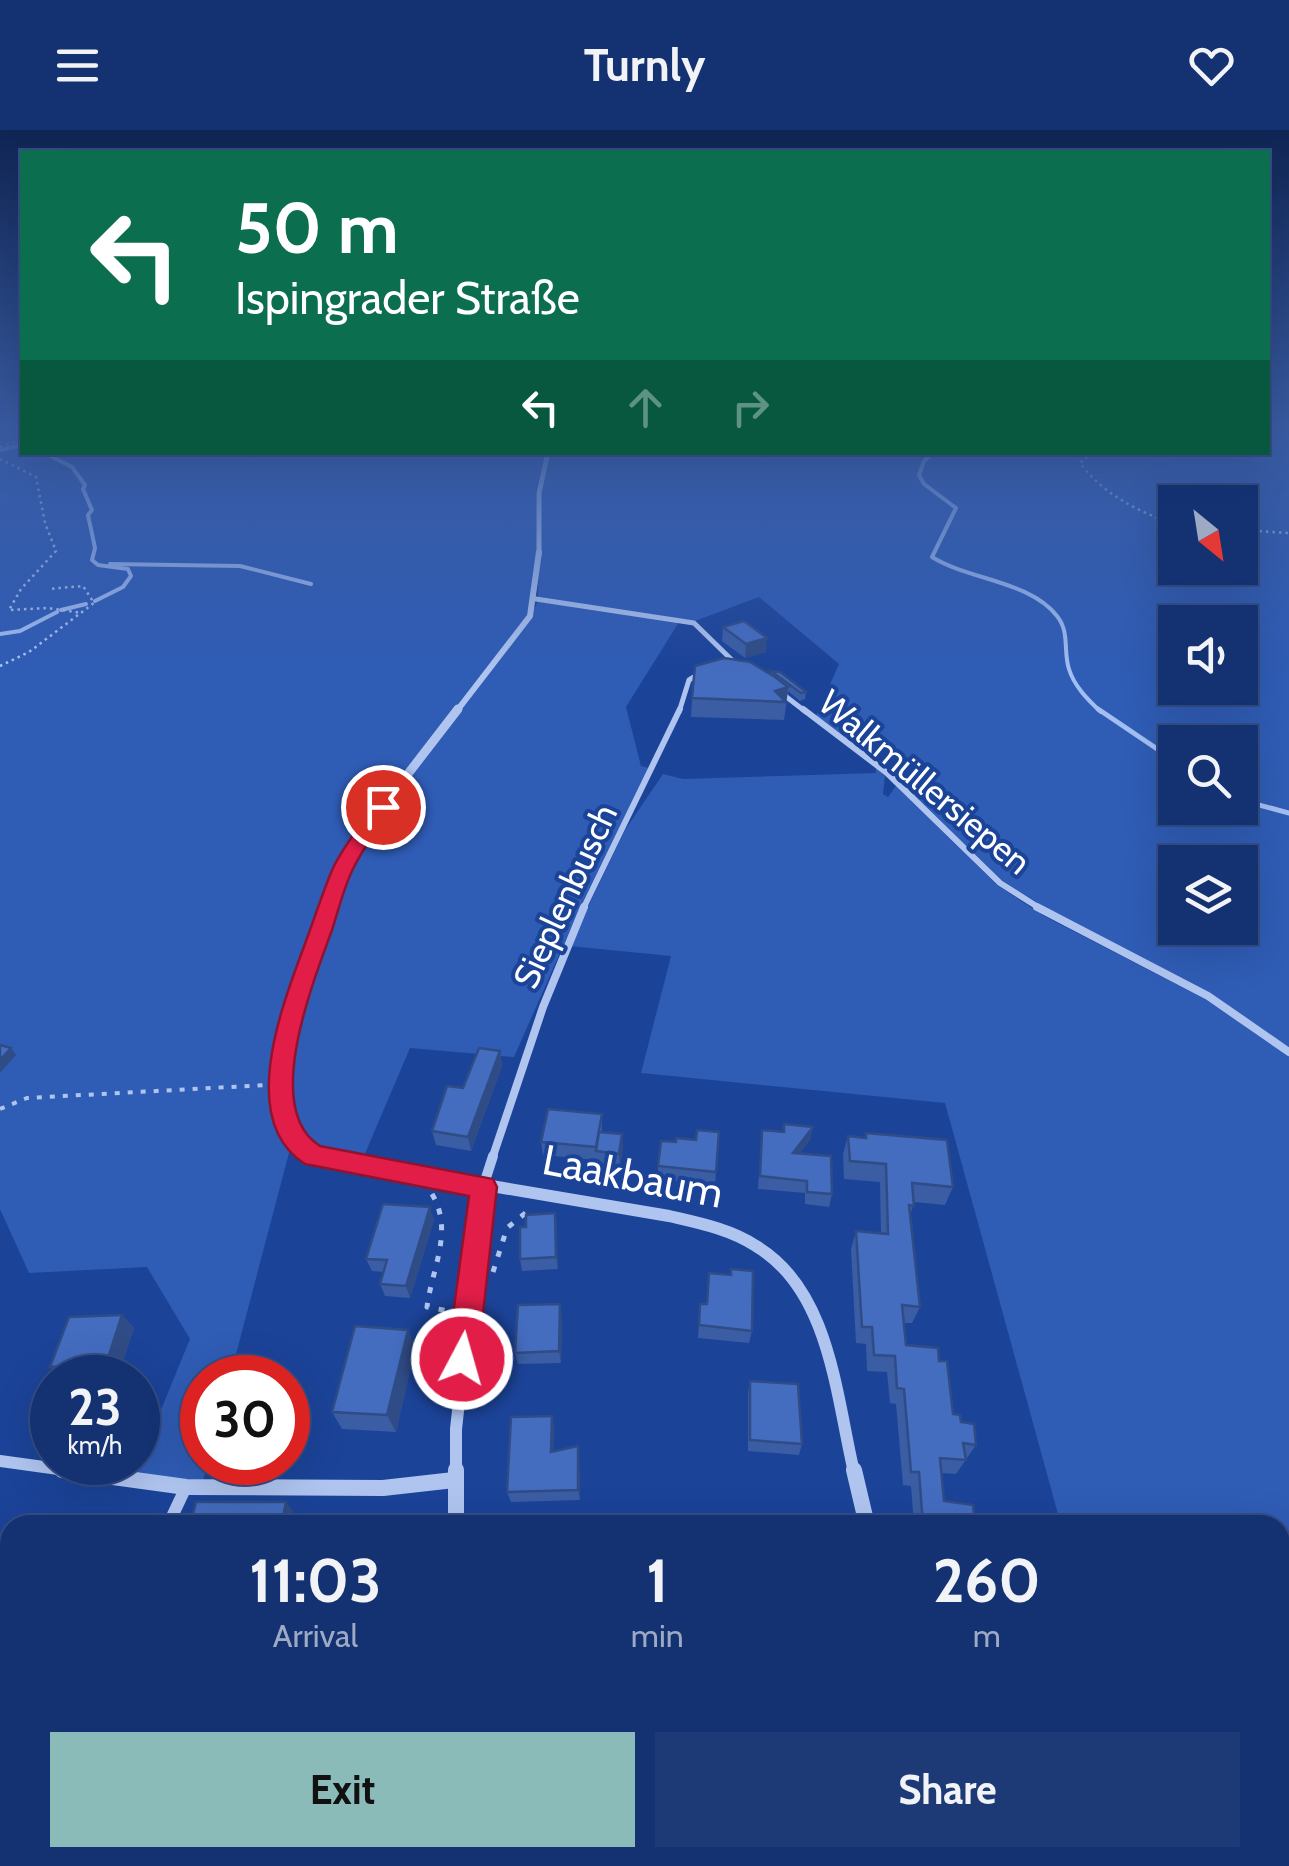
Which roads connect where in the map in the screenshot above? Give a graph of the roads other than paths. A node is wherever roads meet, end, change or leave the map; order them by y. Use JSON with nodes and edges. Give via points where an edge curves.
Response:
{"nodes":[{"id":1,"x":538,"y":510,"type":"edge"},
{"id":2,"x":536,"y":599,"type":"junction"},
{"id":3,"x":738,"y":668,"type":"edge"},
{"id":4,"x":713,"y":670,"type":"edge"},
{"id":5,"x":775,"y":688,"type":"edge"},
{"id":6,"x":1289,"y":1052,"type":"edge"},
{"id":7,"x":483,"y":1187,"type":"junction"},
{"id":8,"x":0,"y":1461,"type":"edge"},
{"id":9,"x":454,"y":1480,"type":"junction"},
{"id":10,"x":186,"y":1487,"type":"junction"},
{"id":11,"x":173,"y":1515,"type":"edge"},
{"id":12,"x":456,"y":1515,"type":"edge"},
{"id":13,"x":865,"y":1515,"type":"edge"}],
"edges":[{"from":1,"to":2,"type":"street"},
{"from":2,"to":3,"type":"lane","via":[[694,623]]},
{"from":2,"to":7,"type":"street","name":"Laakbaum","via":[[525,624],[360,836],[335,886],[284,1048],[282,1111],[298,1146],[315,1156]]},
{"from":4,"to":7,"type":"lane","name":"Sieplenbusch","via":[[689,680],[679,716],[587,902],[527,1043]]},
{"from":5,"to":6,"type":"lane","name":"Walkmüllersiepen","via":[[888,773],[1000,883],[1195,989]]},
{"from":7,"to":9,"type":"street"},
{"from":7,"to":13,"type":"street","name":"Laakbaum","via":[[727,1228],[776,1259],[818,1320]]},
{"from":8,"to":10,"type":"street"},
{"from":9,"to":10,"type":"street","via":[[383,1488]]},
{"from":9,"to":12,"type":"street"},
{"from":10,"to":11,"type":"lane"}]}
